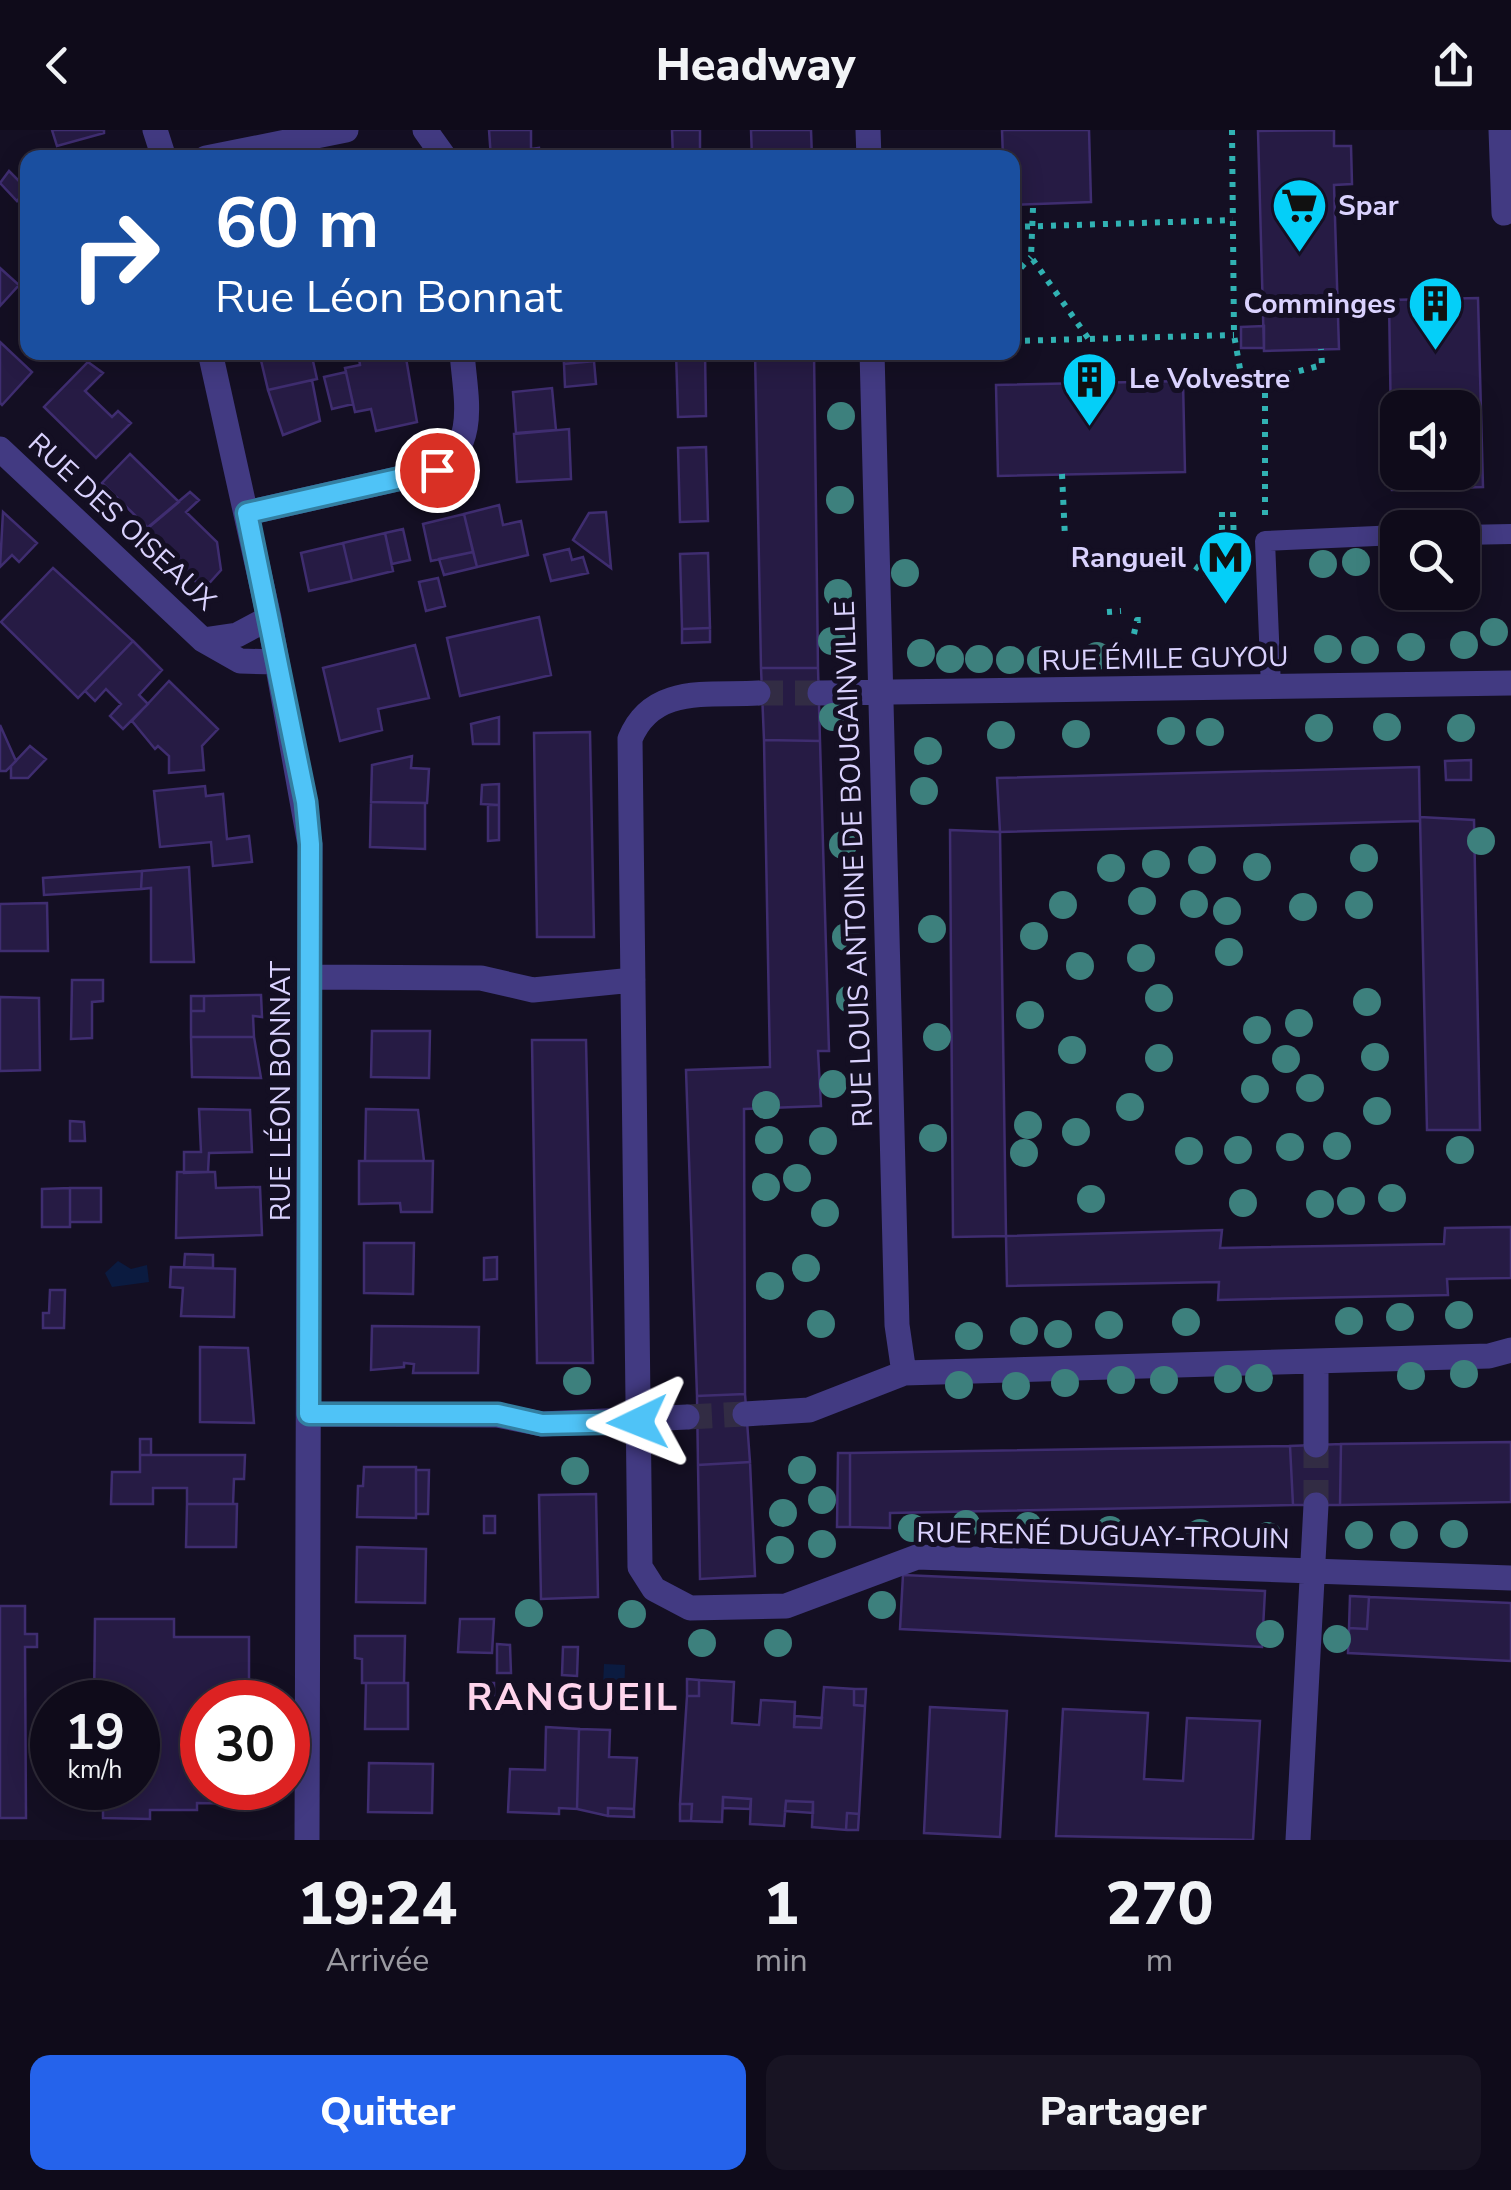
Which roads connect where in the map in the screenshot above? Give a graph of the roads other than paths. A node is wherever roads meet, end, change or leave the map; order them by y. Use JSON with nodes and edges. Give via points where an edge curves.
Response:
{"nodes":[{"id":1,"x":346,"y":130,"type":"edge"},
{"id":2,"x":1500,"y":130,"type":"edge"},
{"id":3,"x":246,"y":150,"type":"edge"},
{"id":4,"x":1504,"y":213,"type":"dead end"},
{"id":5,"x":212,"y":360,"type":"edge"},
{"id":6,"x":463,"y":360,"type":"edge"},
{"id":7,"x":872,"y":360,"type":"edge"},
{"id":8,"x":0,"y":448,"type":"edge"},
{"id":9,"x":247,"y":513,"type":"junction"},
{"id":10,"x":1480,"y":534,"type":"edge"},
{"id":11,"x":1511,"y":534,"type":"edge"},
{"id":12,"x":1380,"y":537,"type":"edge"},
{"id":13,"x":270,"y":618,"type":"junction"},
{"id":14,"x":203,"y":640,"type":"junction"},
{"id":15,"x":277,"y":662,"type":"junction"},
{"id":16,"x":1511,"y":683,"type":"edge"},
{"id":17,"x":1271,"y":687,"type":"junction"},
{"id":18,"x":880,"y":690,"type":"junction"},
{"id":19,"x":820,"y":693,"type":"tunnel mouth"},
{"id":20,"x":758,"y":694,"type":"tunnel mouth"},
{"id":21,"x":312,"y":977,"type":"junction"},
{"id":22,"x":634,"y":980,"type":"junction"},
{"id":23,"x":1511,"y":1350,"type":"edge"},
{"id":24,"x":1316,"y":1363,"type":"junction"},
{"id":25,"x":904,"y":1373,"type":"junction"},
{"id":26,"x":309,"y":1414,"type":"junction"},
{"id":27,"x":745,"y":1414,"type":"tunnel mouth"},
{"id":28,"x":687,"y":1417,"type":"tunnel mouth"},
{"id":29,"x":638,"y":1422,"type":"junction"},
{"id":30,"x":1316,"y":1444,"type":"tunnel mouth"},
{"id":31,"x":1316,"y":1505,"type":"tunnel mouth"},
{"id":32,"x":1313,"y":1570,"type":"junction"},
{"id":33,"x":1511,"y":1578,"type":"edge"},
{"id":34,"x":307,"y":1840,"type":"edge"},
{"id":35,"x":1298,"y":1840,"type":"edge"}],
"edges":[{"from":1,"to":3,"type":"street"},
{"from":2,"to":4,"type":"street"},
{"from":5,"to":9,"type":"street","name":"RUE LÉON BONNAT"},
{"from":6,"to":9,"type":"street","via":[[467,417],[453,460],[437,470]]},
{"from":7,"to":18,"type":"street","name":"RUE LOUIS ANTOINE DE BOUGAINVILLE"},
{"from":8,"to":14,"type":"street","name":"RUE DES OISEAUX"},
{"from":9,"to":13,"type":"street","name":"RUE LÉON BONNAT"},
{"from":10,"to":11,"type":"lane"},
{"from":12,"to":17,"type":"lane","via":[[1265,541]]},
{"from":13,"to":14,"type":"street","name":"RUE DES OISEAUX","via":[[237,635]]},
{"from":13,"to":15,"type":"street","name":"RUE LÉON BONNAT"},
{"from":14,"to":15,"type":"street","name":"RUE DES OISEAUX","via":[[240,661]]},
{"from":15,"to":21,"type":"street","name":"RUE LÉON BONNAT","via":[[306,802]]},
{"from":16,"to":17,"type":"street","name":"RUE ÉMILE GUYOU"},
{"from":17,"to":18,"type":"street","name":"RUE ÉMILE GUYOU"},
{"from":18,"to":19,"type":"street","name":"RUE ÉMILE GUYOU"},
{"from":18,"to":25,"type":"street","name":"RUE LOUIS ANTOINE DE BOUGAINVILLE","via":[[897,1325]]},
{"from":20,"to":22,"type":"street","name":"RUE RENÉ DUGUAY-TROUIN","via":[[669,696],[636,723],[630,738]]},
{"from":21,"to":22,"type":"street","via":[[481,978],[532,990]]},
{"from":21,"to":26,"type":"street","name":"RUE LÉON BONNAT"},
{"from":22,"to":29,"type":"street","name":"RUE RENÉ DUGUAY-TROUIN"},
{"from":23,"to":24,"type":"street"},
{"from":24,"to":25,"type":"street"},
{"from":24,"to":30,"type":"street"},
{"from":25,"to":27,"type":"street","via":[[809,1410]]},
{"from":26,"to":29,"type":"street"},
{"from":26,"to":34,"type":"street","name":"RUE LÉON BONNAT"},
{"from":28,"to":29,"type":"street"},
{"from":29,"to":32,"type":"street","name":"RUE RENÉ DUGUAY-TROUIN","via":[[640,1567],[654,1588],[690,1608],[786,1606],[917,1557]]},
{"from":31,"to":32,"type":"street","name":"RUE RENÉ DUGUAY-TROUIN"},
{"from":32,"to":33,"type":"street","name":"RUE RENÉ DUGUAY-TROUIN"},
{"from":32,"to":35,"type":"street","name":"RUE RENÉ DUGUAY-TROUIN"}]}
